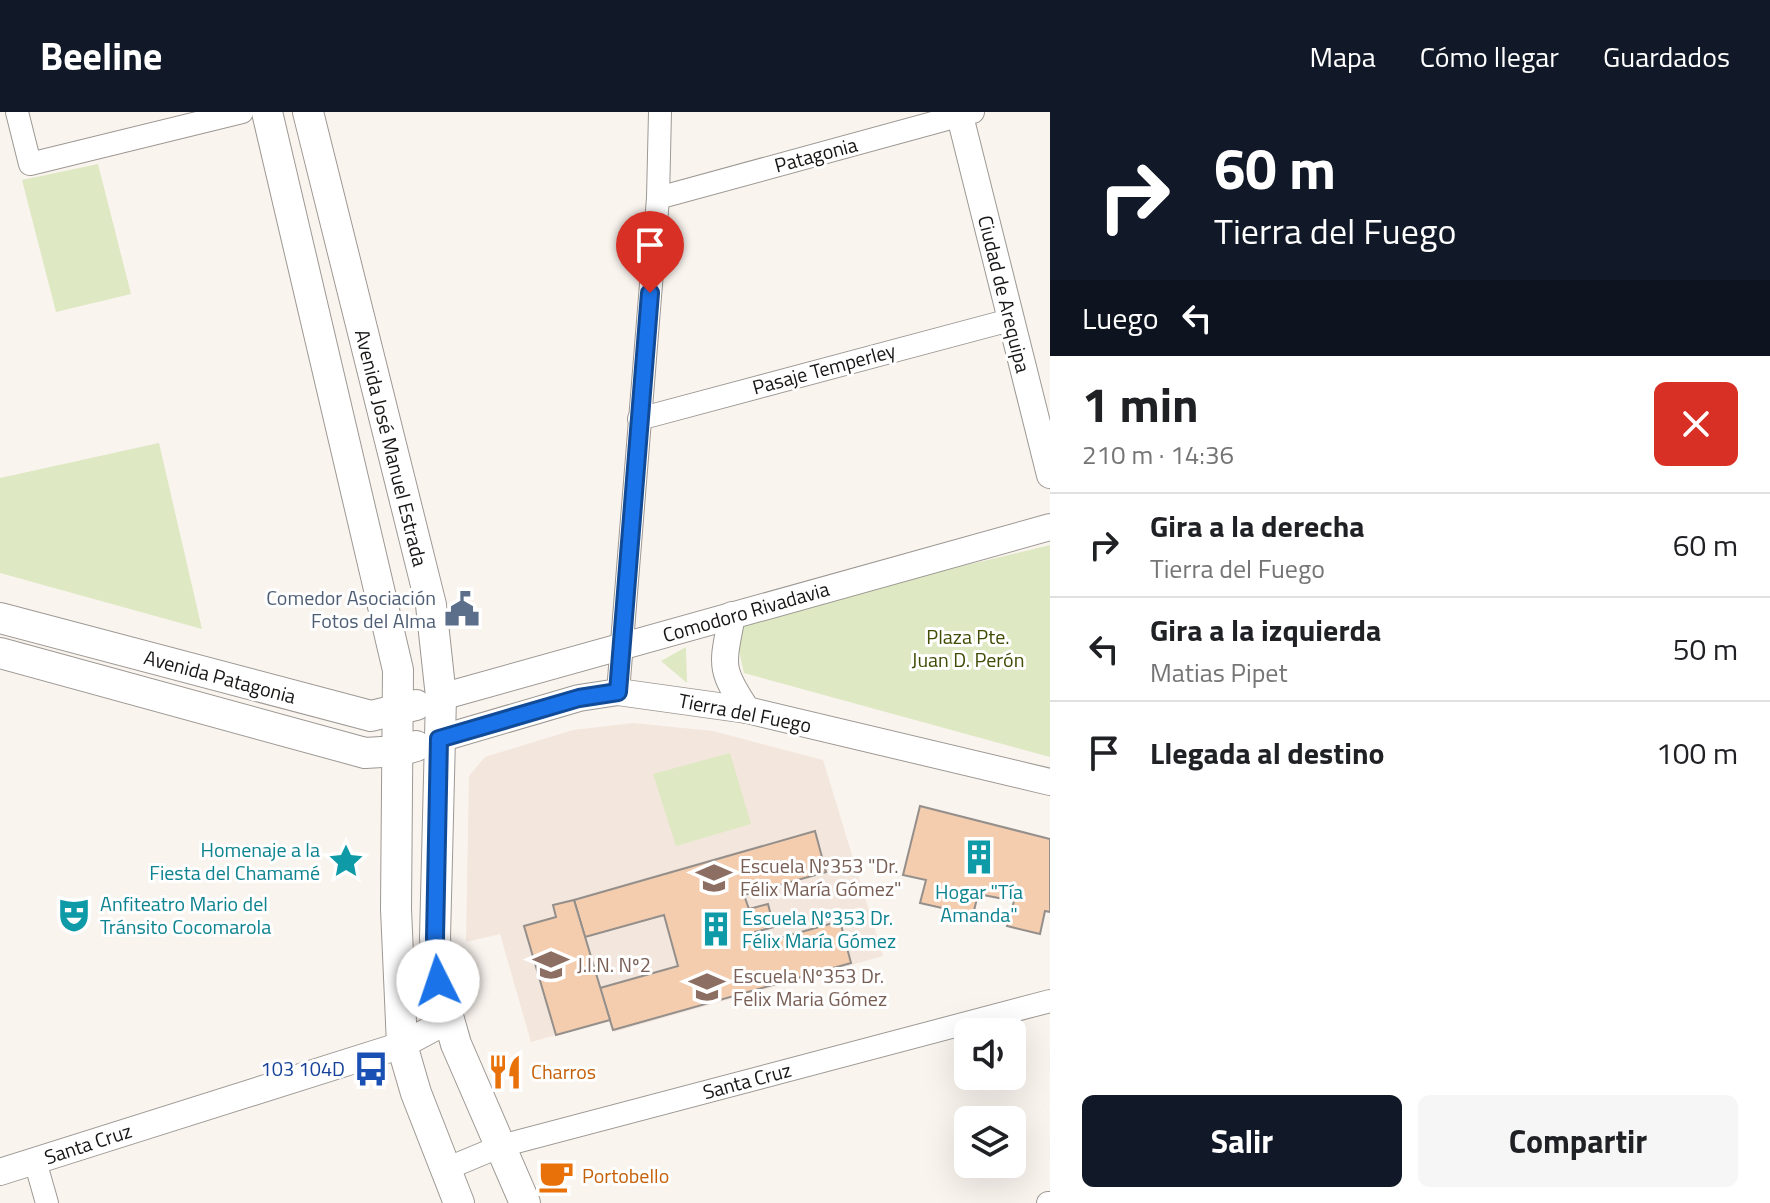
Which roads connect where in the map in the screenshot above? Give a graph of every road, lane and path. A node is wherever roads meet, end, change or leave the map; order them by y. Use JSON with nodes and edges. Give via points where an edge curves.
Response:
{"nodes":[{"id":1,"x":17,"y":112,"type":"edge"},
{"id":2,"x":242,"y":112,"type":"edge"},
{"id":3,"x":267,"y":112,"type":"edge"},
{"id":4,"x":308,"y":112,"type":"edge"},
{"id":5,"x":660,"y":112,"type":"edge"},
{"id":6,"x":964,"y":113,"type":"edge"},
{"id":7,"x":658,"y":198,"type":"junction"},
{"id":8,"x":1010,"y":320,"type":"junction"},
{"id":9,"x":639,"y":419,"type":"junction"},
{"id":10,"x":1050,"y":475,"type":"edge"},
{"id":11,"x":1050,"y":527,"type":"edge"},
{"id":12,"x":732,"y":615,"type":"junction"},
{"id":13,"x":0,"y":618,"type":"edge"},
{"id":14,"x":620,"y":648,"type":"junction"},
{"id":15,"x":0,"y":653,"type":"edge"},
{"id":16,"x":618,"y":692,"type":"junction"},
{"id":17,"x":441,"y":697,"type":"junction"},
{"id":18,"x":747,"y":710,"type":"junction"},
{"id":19,"x":400,"y":711,"type":"junction"},
{"id":20,"x":439,"y":739,"type":"junction"},
{"id":21,"x":399,"y":751,"type":"junction"},
{"id":22,"x":1050,"y":782,"type":"edge"},
{"id":23,"x":1050,"y":1001,"type":"edge"},
{"id":24,"x":447,"y":1021,"type":"junction"},
{"id":25,"x":402,"y":1045,"type":"junction"},
{"id":26,"x":501,"y":1146,"type":"junction"},
{"id":27,"x":35,"y":1161,"type":"junction"},
{"id":28,"x":446,"y":1169,"type":"junction"},
{"id":29,"x":0,"y":1172,"type":"edge"},
{"id":30,"x":47,"y":1203,"type":"edge"},
{"id":31,"x":459,"y":1203,"type":"edge"},
{"id":32,"x":525,"y":1203,"type":"edge"}],
"edges":[{"from":1,"to":2,"type":"street","via":[[30,164]]},
{"from":3,"to":19,"type":"main road","name":"Avenida José Manuel Estrada","via":[[398,670]]},
{"from":4,"to":17,"type":"main road","name":"Avenida José Manuel Estrada","via":[[431,605]]},
{"from":5,"to":7,"type":"street"},
{"from":6,"to":7,"type":"street","name":"Patagonia"},
{"from":6,"to":8,"type":"street","name":"Ciudad de Arequipa"},
{"from":7,"to":9,"type":"street"},
{"from":8,"to":9,"type":"street","name":"Pasaje Temperley"},
{"from":8,"to":10,"type":"street","name":"Ciudad de Arequipa"},
{"from":9,"to":14,"type":"street"},
{"from":11,"to":12,"type":"street","name":"Comodoro Rivadavia"},
{"from":12,"to":14,"type":"street","name":"Comodoro Rivadavia"},
{"from":12,"to":18,"type":"street","via":[[723,663],[728,683]]},
{"from":13,"to":19,"type":"main road","name":"Avenida Patagonia","via":[[371,716]]},
{"from":14,"to":16,"type":"street"},
{"from":14,"to":17,"type":"street","name":"Comodoro Rivadavia"},
{"from":15,"to":21,"type":"main road","name":"Avenida Patagonia","via":[[365,753]]},
{"from":16,"to":18,"type":"street","name":"Tierra del Fuego"},
{"from":16,"to":20,"type":"street","name":"Tierra del Fuego","via":[[579,698]]},
{"from":17,"to":19,"type":"main road","name":"Avenida Patagonia"},
{"from":17,"to":20,"type":"main road","name":"Avenida José Manuel Estrada"},
{"from":18,"to":22,"type":"street","name":"Tierra del Fuego"},
{"from":19,"to":21,"type":"main road","name":"Avenida José Manuel Estrada"},
{"from":20,"to":21,"type":"main road","name":"Avenida Patagonia"},
{"from":20,"to":24,"type":"main road","name":"Avenida José Manuel Estrada","via":[[435,938]]},
{"from":21,"to":25,"type":"main road","name":"Avenida José Manuel Estrada","via":[[396,909]]},
{"from":23,"to":26,"type":"street","name":"Santa Cruz"},
{"from":24,"to":25,"type":"street","name":"Santa Cruz"},
{"from":24,"to":26,"type":"main road","name":"Avenida José Manuel Estrada"},
{"from":25,"to":27,"type":"street","name":"Santa Cruz"},
{"from":25,"to":28,"type":"main road","name":"Avenida José Manuel Estrada"},
{"from":26,"to":28,"type":"street","name":"Santa Cruz"},
{"from":26,"to":32,"type":"main road","name":"Avenida José Manuel Estrada"},
{"from":27,"to":29,"type":"street","name":"Santa Cruz"},
{"from":27,"to":30,"type":"street"},
{"from":28,"to":31,"type":"main road","name":"Avenida José Manuel Estrada"}]}
